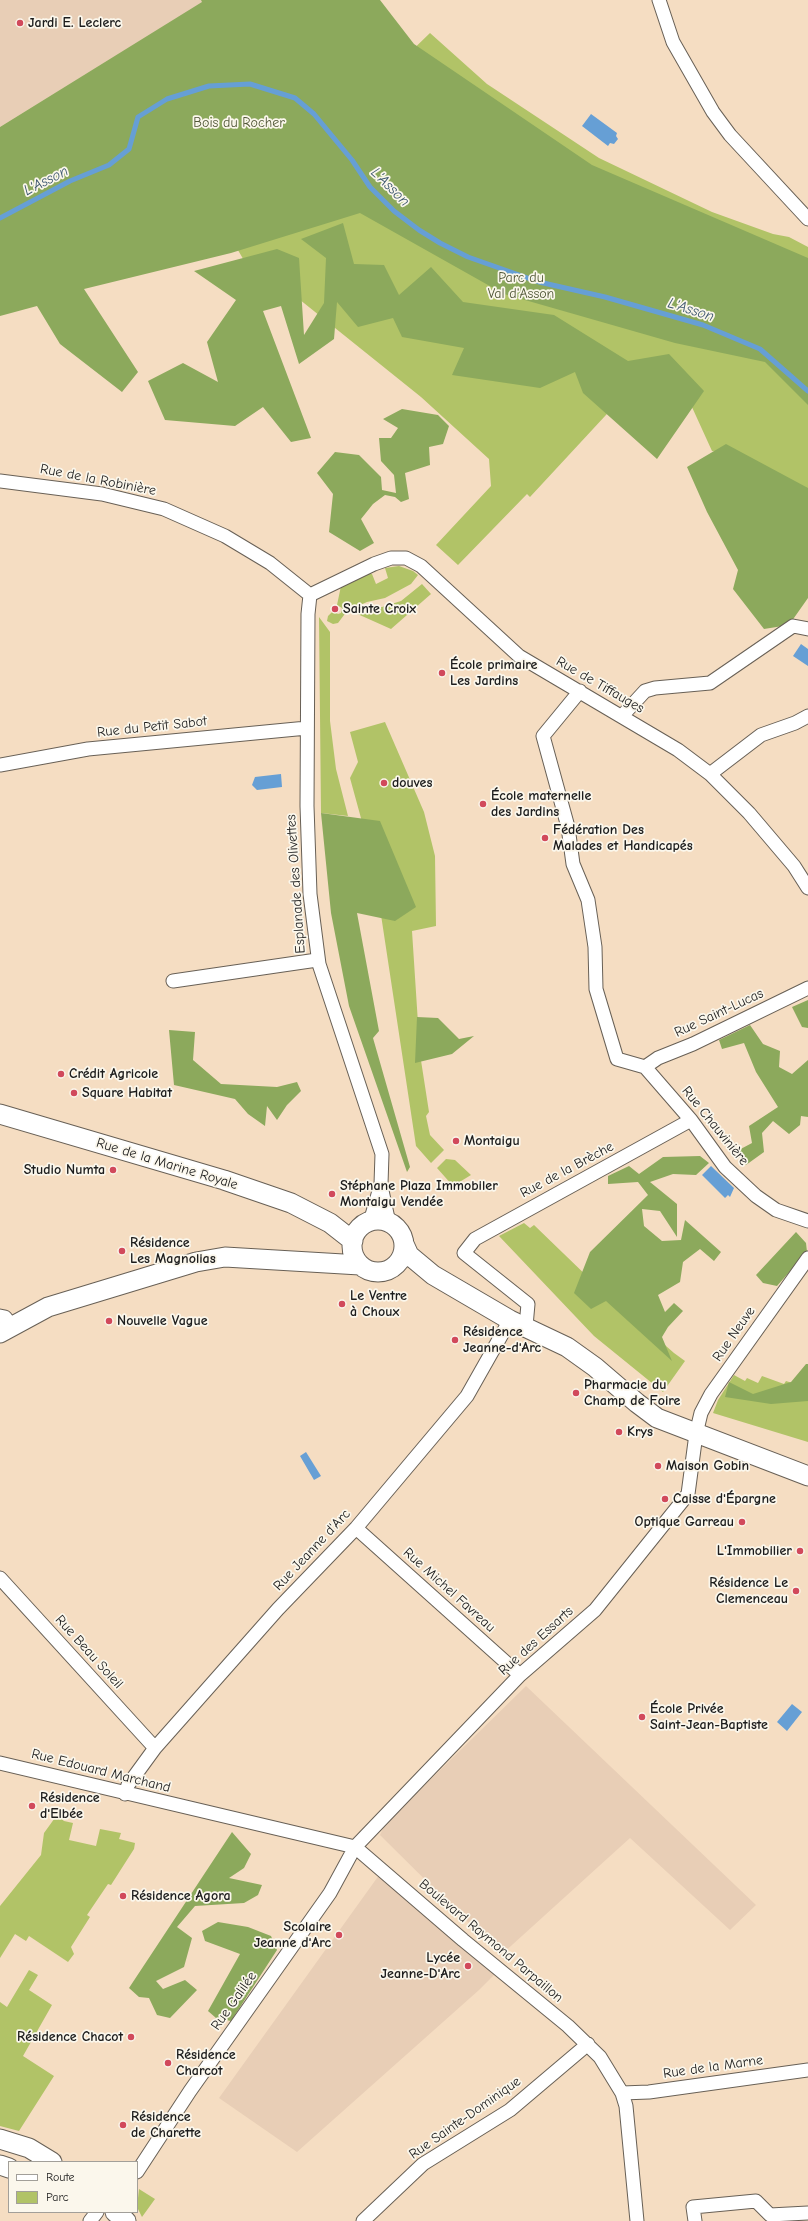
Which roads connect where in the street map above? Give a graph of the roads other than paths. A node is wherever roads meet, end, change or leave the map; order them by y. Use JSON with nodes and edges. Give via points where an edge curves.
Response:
{"nodes":[{"id":1,"x":659,"y":0,"type":"edge"},
{"id":2,"x":808,"y":219,"type":"edge"},
{"id":3,"x":0,"y":481,"type":"edge"},
{"id":4,"x":310,"y":595,"type":"junction"},
{"id":5,"x":808,"y":629,"type":"edge"},
{"id":6,"x":580,"y":691,"type":"junction"},
{"id":7,"x":622,"y":716,"type":"junction"},
{"id":8,"x":808,"y":716,"type":"edge"},
{"id":9,"x":308,"y":728,"type":"junction"},
{"id":10,"x":0,"y":765,"type":"edge"},
{"id":11,"x":710,"y":774,"type":"junction"},
{"id":12,"x":808,"y":888,"type":"edge"},
{"id":13,"x":317,"y":960,"type":"junction"},
{"id":14,"x":173,"y":981,"type":"dead end"},
{"id":15,"x":808,"y":988,"type":"edge"},
{"id":16,"x":645,"y":1067,"type":"junction"},
{"id":17,"x":0,"y":1114,"type":"edge"},
{"id":18,"x":691,"y":1120,"type":"junction"},
{"id":19,"x":381,"y":1184,"type":"junction"},
{"id":20,"x":808,"y":1221,"type":"edge"},
{"id":21,"x":389,"y":1223,"type":"junction"},
{"id":22,"x":359,"y":1234,"type":"junction"},
{"id":23,"x":404,"y":1244,"type":"junction"},
{"id":24,"x":808,"y":1258,"type":"edge"},
{"id":25,"x":322,"y":1263,"type":"junction"},
{"id":26,"x":360,"y":1265,"type":"junction"},
{"id":27,"x":394,"y":1266,"type":"junction"},
{"id":28,"x":433,"y":1275,"type":"junction"},
{"id":29,"x":518,"y":1323,"type":"junction"},
{"id":30,"x":4,"y":1325,"type":"edge"},
{"id":31,"x":696,"y":1434,"type":"junction"},
{"id":32,"x":808,"y":1476,"type":"edge"},
{"id":33,"x":356,"y":1528,"type":"junction"},
{"id":34,"x":0,"y":1578,"type":"edge"},
{"id":35,"x":520,"y":1675,"type":"junction"},
{"id":36,"x":155,"y":1748,"type":"junction"},
{"id":37,"x":0,"y":1763,"type":"edge"},
{"id":38,"x":125,"y":1794,"type":"junction"},
{"id":39,"x":194,"y":1810,"type":"joint"},
{"id":40,"x":355,"y":1847,"type":"junction"},
{"id":41,"x":588,"y":2044,"type":"junction"},
{"id":42,"x":808,"y":2070,"type":"edge"},
{"id":43,"x":622,"y":2093,"type":"junction"},
{"id":44,"x":0,"y":2139,"type":"edge"},
{"id":45,"x":50,"y":2161,"type":"edge"},
{"id":46,"x":138,"y":2170,"type":"edge"},
{"id":47,"x":96,"y":2213,"type":"edge"},
{"id":48,"x":116,"y":2213,"type":"edge"},
{"id":49,"x":808,"y":2213,"type":"edge"},
{"id":50,"x":90,"y":2221,"type":"edge"},
{"id":51,"x":126,"y":2221,"type":"edge"},
{"id":52,"x":363,"y":2221,"type":"edge"},
{"id":53,"x":637,"y":2221,"type":"edge"},
{"id":54,"x":695,"y":2221,"type":"edge"}],
"edges":[{"from":1,"to":2,"type":"street","via":[[673,42],[713,112],[730,135]]},
{"from":3,"to":4,"type":"street","name":"Rue de la Robinière","via":[[102,494],[164,509],[225,536],[270,563]]},
{"from":4,"to":6,"type":"street","name":"Rue de Tiffauges","via":[[374,564],[391,558],[406,558],[432,574],[519,656]]},
{"from":4,"to":9,"type":"street","name":"Esplanade des Olivettes"},
{"from":5,"to":7,"type":"street","via":[[793,626],[710,683],[645,691]]},
{"from":6,"to":7,"type":"street","name":"Rue de Tiffauges"},
{"from":6,"to":16,"type":"street","via":[[543,736],[568,827],[573,864],[588,900],[595,947],[596,989],[617,1059]]},
{"from":7,"to":11,"type":"street","name":"Rue de Tiffauges","via":[[678,750]]},
{"from":8,"to":11,"type":"street","via":[[761,735]]},
{"from":9,"to":10,"type":"street","name":"Rue du Petit Sabot","via":[[88,749]]},
{"from":9,"to":13,"type":"street","name":"Esplanade des Olivettes","via":[[310,894]]},
{"from":11,"to":12,"type":"street","name":"Rue de Tiffauges","via":[[749,813],[794,866]]},
{"from":13,"to":14,"type":"street"},
{"from":13,"to":19,"type":"street","name":"Esplanade des Olivettes","via":[[382,1154]]},
{"from":15,"to":16,"type":"street","name":"Rue Saint-Lucas","via":[[693,1044],[658,1058]]},
{"from":16,"to":18,"type":"street","name":"Rue Chauvinière"},
{"from":17,"to":22,"type":"main road","name":"Rue de la Marine Royale","via":[[224,1180],[291,1204]]},
{"from":18,"to":20,"type":"street","name":"Rue Chauvinière","via":[[725,1167],[756,1196],[776,1210]]},
{"from":18,"to":29,"type":"street","name":"Rue de la Brèche","via":[[475,1239],[464,1253],[528,1304]]},
{"from":19,"to":21,"type":"street","name":"Esplanade des Olivettes"},
{"from":19,"to":22,"type":"street","name":"Esplanade des Olivettes"},
{"from":21,"to":22,"type":"main road","via":[[383,1221]]},
{"from":21,"to":23,"type":"main road","via":[[399,1232]]},
{"from":22,"to":25,"type":"main road"},
{"from":22,"to":26,"type":"main road","via":[[353,1254]]},
{"from":23,"to":27,"type":"main road","via":[[400,1260]]},
{"from":23,"to":28,"type":"main road","via":[[409,1254]]},
{"from":24,"to":31,"type":"street","name":"Rue Neuve","via":[[711,1394],[701,1413]]},
{"from":25,"to":26,"type":"main road"},
{"from":25,"to":30,"type":"main road","via":[[225,1257],[196,1262],[48,1307]]},
{"from":26,"to":27,"type":"main road","via":[[374,1272],[388,1270]]},
{"from":27,"to":28,"type":"main road"},
{"from":28,"to":29,"type":"main road"},
{"from":29,"to":31,"type":"main road","via":[[581,1356],[657,1418]]},
{"from":29,"to":33,"type":"street","name":"Rue Jeanne d'Arc","via":[[467,1396]]},
{"from":31,"to":32,"type":"main road"},
{"from":31,"to":35,"type":"street","name":"Rue des Essarts","via":[[688,1494],[595,1610]]},
{"from":33,"to":35,"type":"street","name":"Rue Michel Favreau"},
{"from":33,"to":36,"type":"street","name":"Rue Jeanne d'Arc","via":[[278,1609]]},
{"from":34,"to":36,"type":"street","name":"Rue Beau Soleil"},
{"from":35,"to":40,"type":"street","name":"Rue des Essarts"},
{"from":36,"to":38,"type":"street","name":"Rue Jeanne d'Arc","via":[[128,1785]]},
{"from":37,"to":38,"type":"street","name":"Rue Edouard Marchand"},
{"from":38,"to":39,"type":"street","name":"Rue Edouard Marchand"},
{"from":39,"to":40,"type":"street","name":"Boulevard Raymond Parpaillon"},
{"from":40,"to":41,"type":"street","name":"Boulevard Raymond Parpaillon"},
{"from":40,"to":46,"type":"street","name":"Rue Galilée","via":[[330,1893],[190,2091]]},
{"from":41,"to":43,"type":"street","name":"Boulevard Raymond Parpaillon","via":[[600,2057]]},
{"from":41,"to":52,"type":"street","name":"Rue Sainte-Dominique","via":[[510,2110],[423,2164]]},
{"from":42,"to":43,"type":"street","name":"Rue de la Marne","via":[[649,2092]]},
{"from":43,"to":53,"type":"street","name":"Boulevard Raymond Parpaillon","via":[[626,2106]]},
{"from":44,"to":45,"type":"main road","via":[[29,2148]]},
{"from":47,"to":50,"type":"street"},
{"from":48,"to":51,"type":"main road"},
{"from":49,"to":54,"type":"street","via":[[770,2214],[756,2201],[693,2207]]}]}
